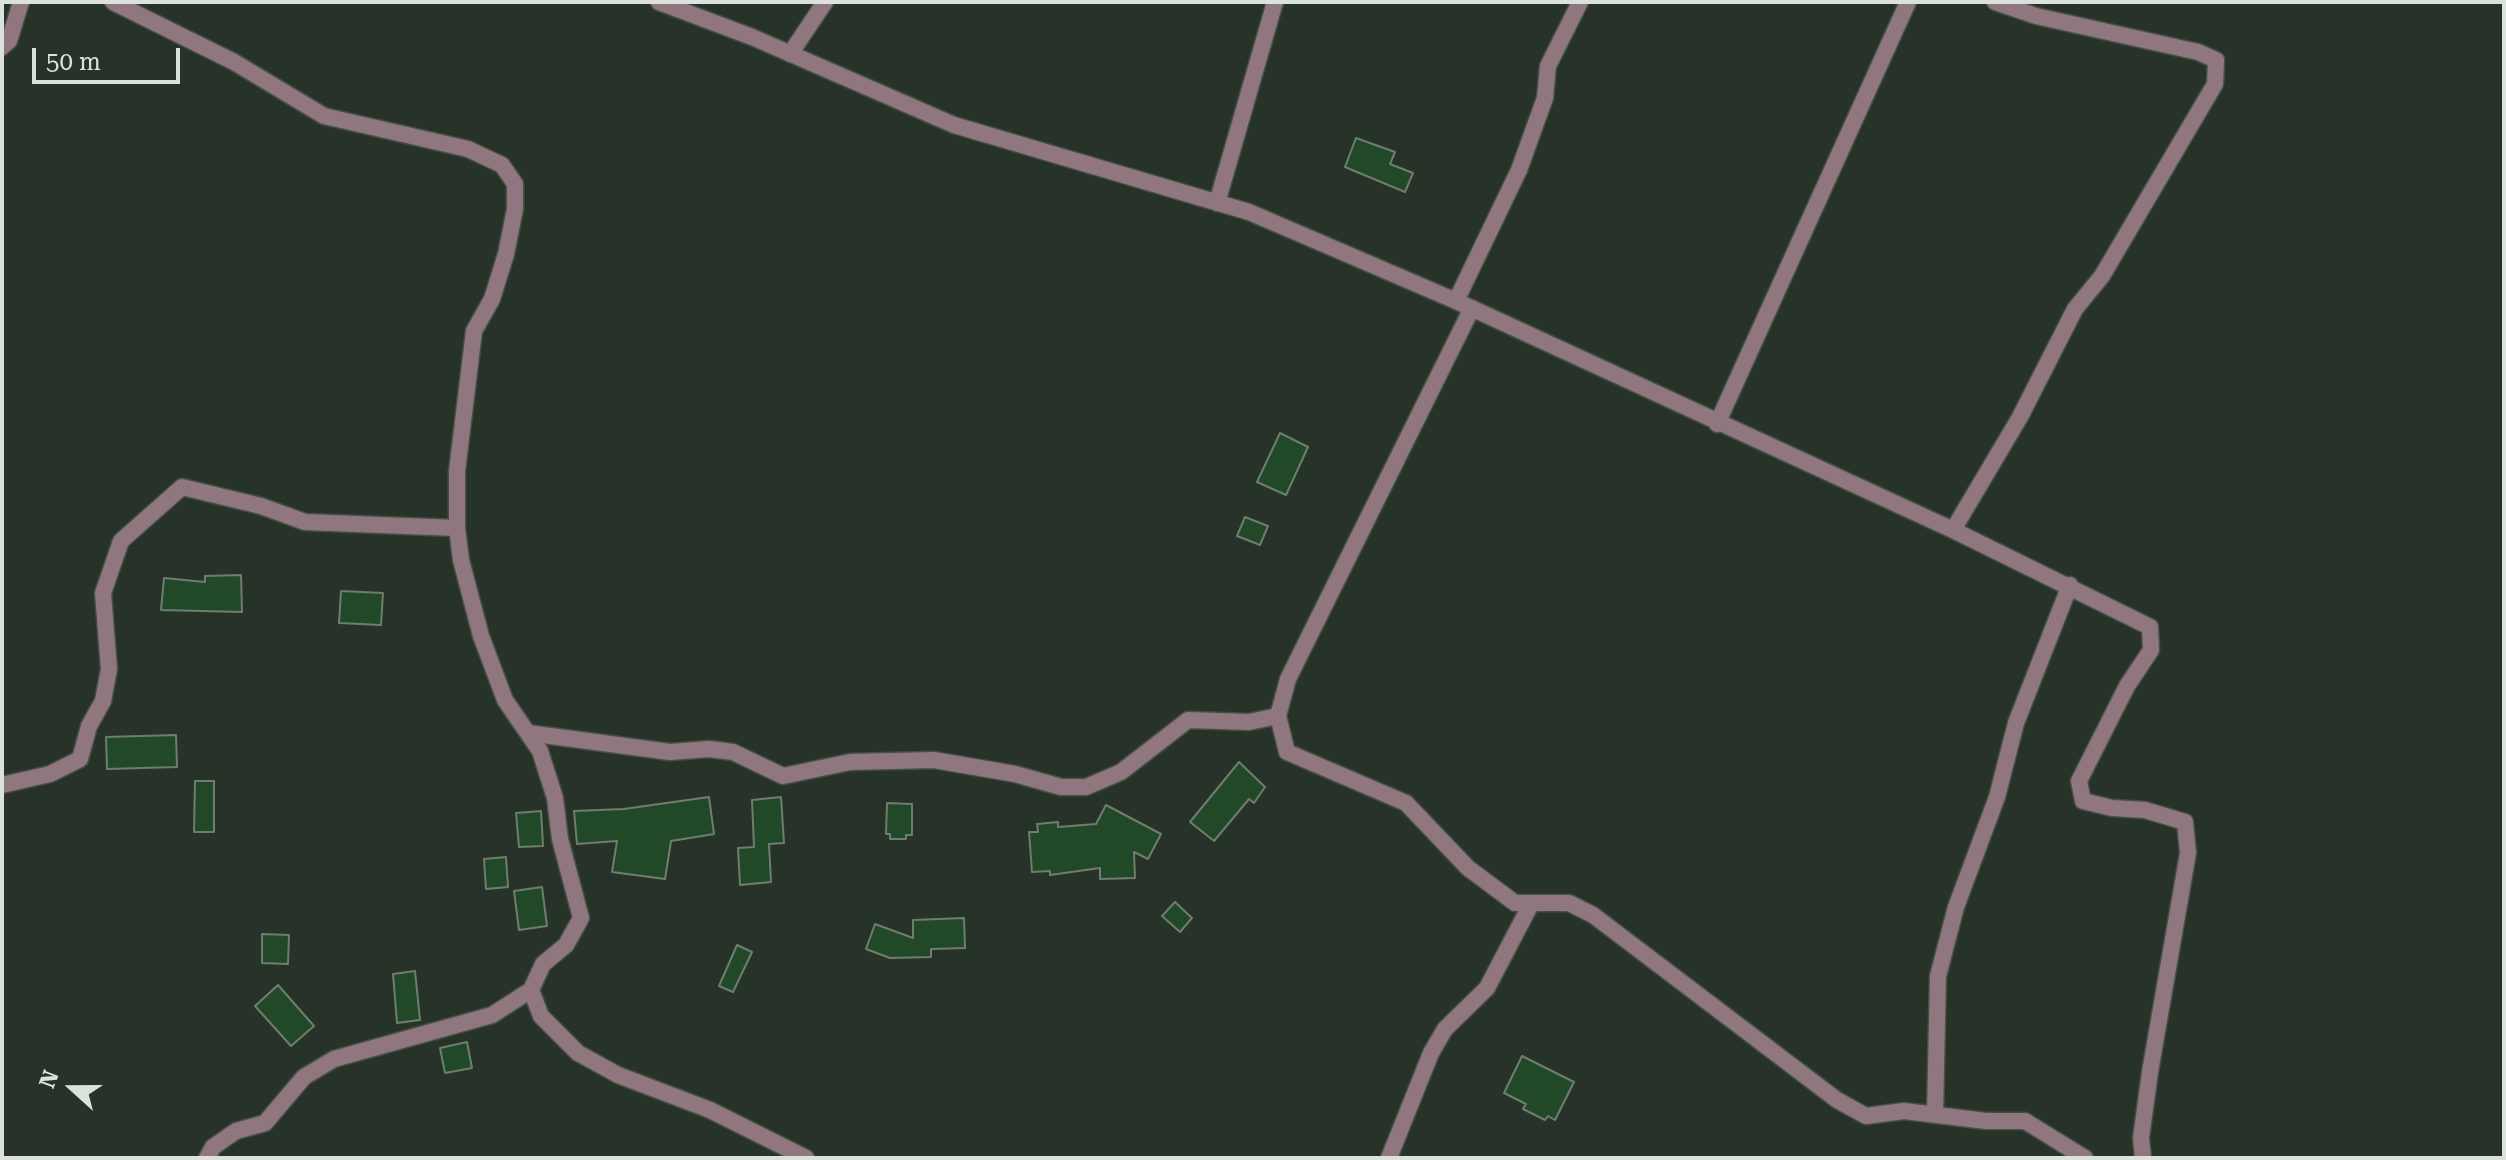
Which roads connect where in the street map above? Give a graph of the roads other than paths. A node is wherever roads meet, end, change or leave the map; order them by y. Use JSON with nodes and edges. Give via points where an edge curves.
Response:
{"nodes":[{"id":1,"x":21,"y":2,"type":"edge"},
{"id":2,"x":113,"y":2,"type":"edge"},
{"id":3,"x":659,"y":2,"type":"edge"},
{"id":4,"x":825,"y":2,"type":"edge"},
{"id":5,"x":1275,"y":2,"type":"edge"},
{"id":6,"x":1580,"y":2,"type":"edge"},
{"id":7,"x":1908,"y":2,"type":"edge"},
{"id":8,"x":1995,"y":2,"type":"edge"},
{"id":9,"x":2,"y":47,"type":"edge"},
{"id":10,"x":790,"y":54,"type":"junction"},
{"id":11,"x":1217,"y":203,"type":"junction"},
{"id":12,"x":1464,"y":305,"type":"junction"},
{"id":13,"x":1717,"y":424,"type":"junction"},
{"id":14,"x":457,"y":528,"type":"junction"},
{"id":15,"x":1953,"y":530,"type":"junction"},
{"id":16,"x":2070,"y":585,"type":"junction"},
{"id":17,"x":1278,"y":716,"type":"junction"},
{"id":18,"x":528,"y":733,"type":"junction"},
{"id":19,"x":2,"y":785,"type":"edge"},
{"id":20,"x":1531,"y":904,"type":"junction"},
{"id":21,"x":531,"y":990,"type":"junction"},
{"id":22,"x":1935,"y":1114,"type":"junction"},
{"id":23,"x":778,"y":1151,"type":"edge"},
{"id":24,"x":207,"y":1158,"type":"edge"},
{"id":25,"x":806,"y":1158,"type":"edge"},
{"id":26,"x":1389,"y":1158,"type":"edge"},
{"id":27,"x":2085,"y":1158,"type":"edge"},
{"id":28,"x":2143,"y":1158,"type":"edge"}],
"edges":[{"from":1,"to":9,"type":"street","via":[[9,41]]},
{"from":2,"to":14,"type":"street","via":[[234,62],[324,116],[468,149],[502,165],[515,184],[515,209],[492,299],[474,331],[457,471]]},
{"from":3,"to":10,"type":"street"},
{"from":4,"to":10,"type":"street"},
{"from":5,"to":11,"type":"street"},
{"from":6,"to":12,"type":"street","via":[[1548,66],[1545,98]]},
{"from":7,"to":13,"type":"street"},
{"from":8,"to":15,"type":"street","via":[[2198,52],[2216,60],[2215,84],[2102,276],[2075,309],[2020,417]]},
{"from":10,"to":11,"type":"street","via":[[954,125]]},
{"from":11,"to":12,"type":"street"},
{"from":12,"to":13,"type":"street"},
{"from":12,"to":17,"type":"street","via":[[1288,679]]},
{"from":13,"to":15,"type":"street"},
{"from":14,"to":18,"type":"street","via":[[481,636],[505,700]]},
{"from":14,"to":19,"type":"street","via":[[305,522],[182,487],[121,541],[103,593],[109,669],[103,701],[80,759],[50,774]]},
{"from":15,"to":16,"type":"street"},
{"from":16,"to":22,"type":"street","via":[[2016,723],[1938,976]]},
{"from":16,"to":28,"type":"street","via":[[2150,627],[2151,650],[2079,781],[2083,801],[2185,822],[2188,853],[2150,1072]]},
{"from":17,"to":18,"type":"street","via":[[1249,722],[1188,720],[1121,772],[1086,787],[1061,787],[934,760],[850,762],[783,776],[733,752],[670,752]]},
{"from":17,"to":20,"type":"street","via":[[1287,752],[1406,803],[1468,868],[1515,903]]},
{"from":18,"to":21,"type":"street","via":[[540,751],[555,798],[581,918],[566,945],[543,964]]},
{"from":20,"to":22,"type":"street","via":[[1569,903],[1593,915],[1837,1100],[1866,1116]]},
{"from":20,"to":26,"type":"street","via":[[1487,988],[1445,1029],[1431,1053]]},
{"from":21,"to":23,"type":"street","via":[[541,1016],[578,1053],[618,1075],[710,1110]]},
{"from":21,"to":24,"type":"street","via":[[492,1015],[334,1059],[304,1077],[265,1123],[236,1131]]},
{"from":22,"to":27,"type":"street","via":[[2025,1121]]},
{"from":23,"to":25,"type":"street"}]}
